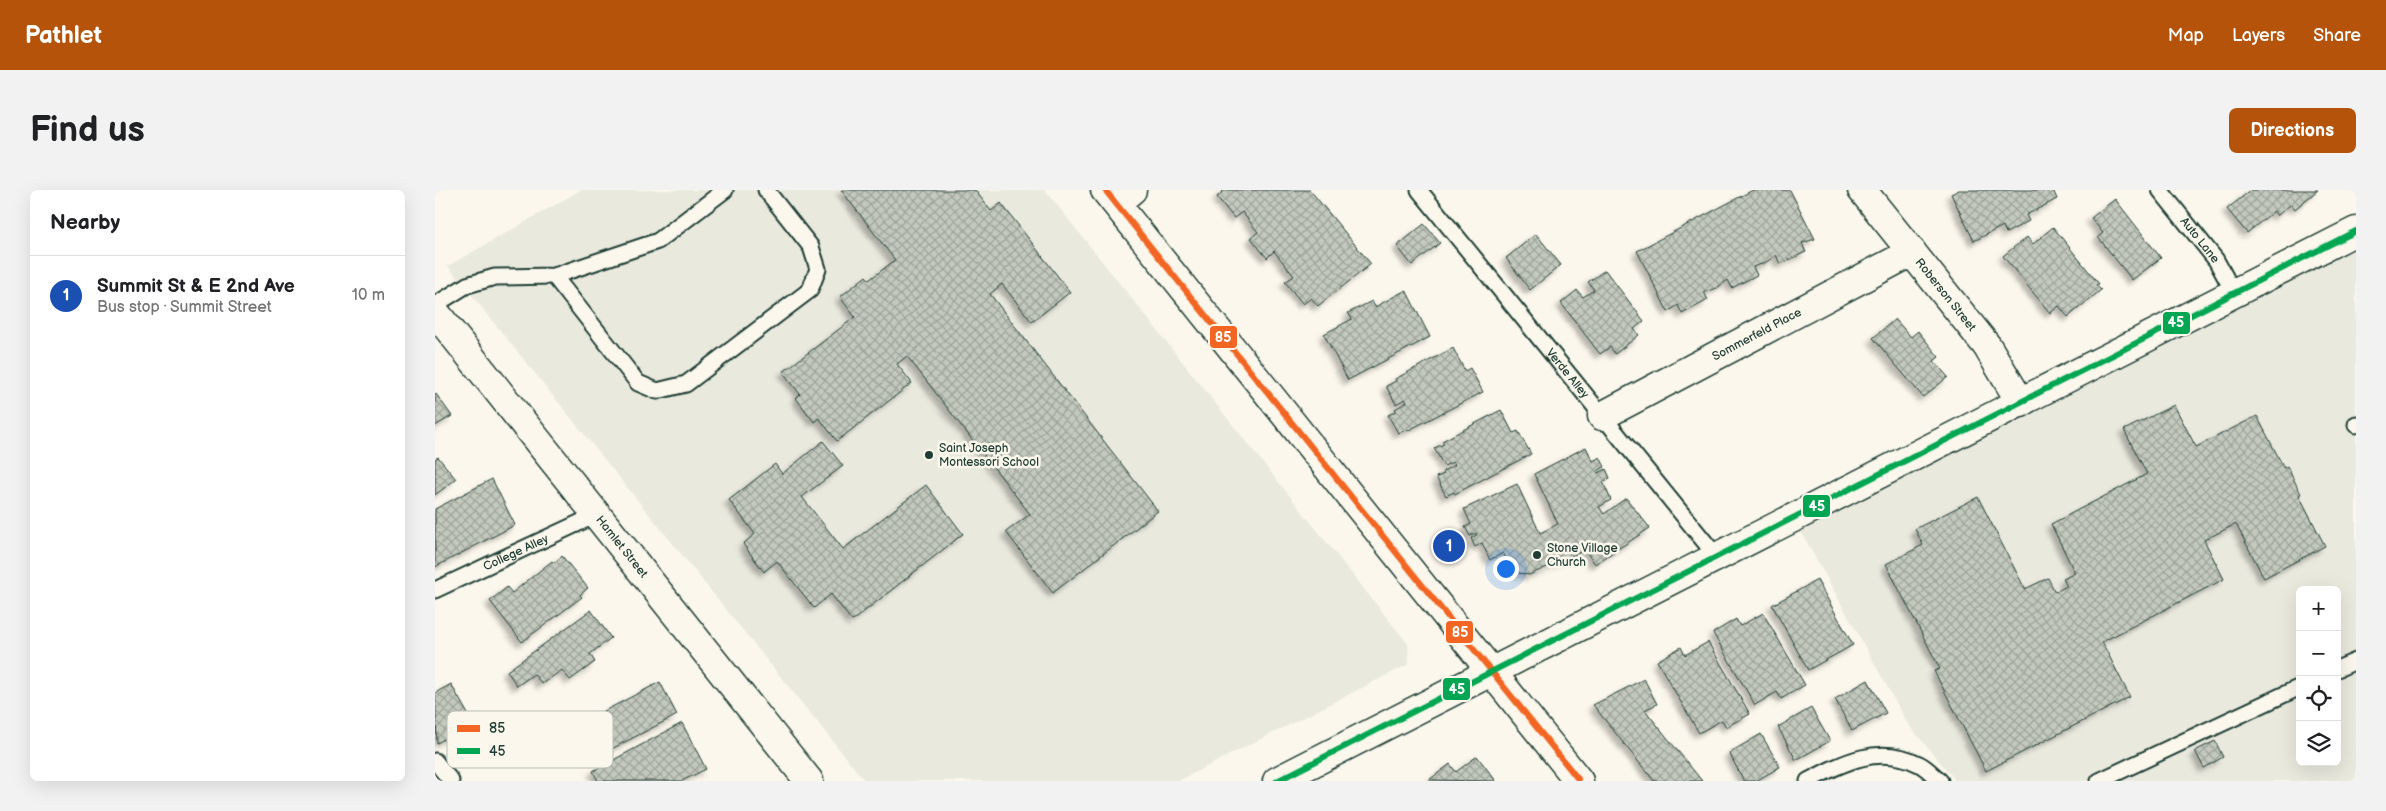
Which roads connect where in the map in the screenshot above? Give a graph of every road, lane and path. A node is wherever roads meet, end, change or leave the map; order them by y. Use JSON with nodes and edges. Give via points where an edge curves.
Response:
{"nodes":[{"id":1,"x":725,"y":190,"type":"edge"},
{"id":2,"x":766,"y":190,"type":"edge"},
{"id":3,"x":1419,"y":190,"type":"edge"},
{"id":4,"x":1862,"y":190,"type":"edge"},
{"id":5,"x":2160,"y":190,"type":"edge"},
{"id":6,"x":1117,"y":194,"type":"edge"},
{"id":7,"x":2356,"y":231,"type":"edge"},
{"id":8,"x":1912,"y":252,"type":"junction"},
{"id":9,"x":554,"y":276,"type":"junction"},
{"id":10,"x":2233,"y":293,"type":"junction"},
{"id":11,"x":435,"y":305,"type":"edge"},
{"id":12,"x":435,"y":312,"type":"edge"},
{"id":13,"x":2021,"y":403,"type":"junction"},
{"id":14,"x":1602,"y":416,"type":"junction"},
{"id":15,"x":597,"y":515,"type":"junction"},
{"id":16,"x":1717,"y":557,"type":"junction"},
{"id":17,"x":435,"y":590,"type":"edge"},
{"id":18,"x":2356,"y":661,"type":"edge"},
{"id":19,"x":2341,"y":668,"type":"edge"},
{"id":20,"x":1491,"y":672,"type":"junction"},
{"id":21,"x":2296,"y":689,"type":"edge"},
{"id":22,"x":435,"y":762,"type":"edge"},
{"id":23,"x":451,"y":781,"type":"edge"},
{"id":24,"x":809,"y":781,"type":"edge"},
{"id":25,"x":1277,"y":781,"type":"edge"},
{"id":26,"x":1579,"y":781,"type":"edge"},
{"id":27,"x":1808,"y":781,"type":"edge"},
{"id":28,"x":1940,"y":781,"type":"edge"},
{"id":29,"x":2099,"y":781,"type":"edge"}],
"edges":[{"from":1,"to":9,"type":"lane","via":[[658,241]]},
{"from":2,"to":9,"type":"lane","via":[[811,247],[818,269],[810,290],[687,384],[657,391],[638,383]]},
{"from":3,"to":14,"type":"lane","name":"Verde Alley"},
{"from":4,"to":8,"type":"street","name":"Roberson Street"},
{"from":5,"to":10,"type":"lane","name":"Auto Lane","via":[[2216,260]]},
{"from":6,"to":20,"type":"street"},
{"from":7,"to":10,"type":"street"},
{"from":8,"to":13,"type":"street","name":"Roberson Street","via":[[1987,346]]},
{"from":8,"to":14,"type":"street","name":"Sommerfeld Place"},
{"from":9,"to":11,"type":"lane","via":[[495,277],[467,285]]},
{"from":10,"to":13,"type":"street"},
{"from":12,"to":15,"type":"street","name":"Hamlet Street"},
{"from":13,"to":16,"type":"street"},
{"from":14,"to":16,"type":"lane","name":"Verde Alley"},
{"from":15,"to":17,"type":"lane","name":"College Alley"},
{"from":15,"to":24,"type":"street","name":"Hamlet Street"},
{"from":16,"to":20,"type":"street"},
{"from":18,"to":19,"type":"lane"},
{"from":20,"to":25,"type":"street"},
{"from":20,"to":26,"type":"street"},
{"from":21,"to":29,"type":"lane"},
{"from":22,"to":23,"type":"lane"},
{"from":27,"to":28,"type":"lane","via":[[1843,763],[1871,755],[1897,755],[1921,764]]}]}
